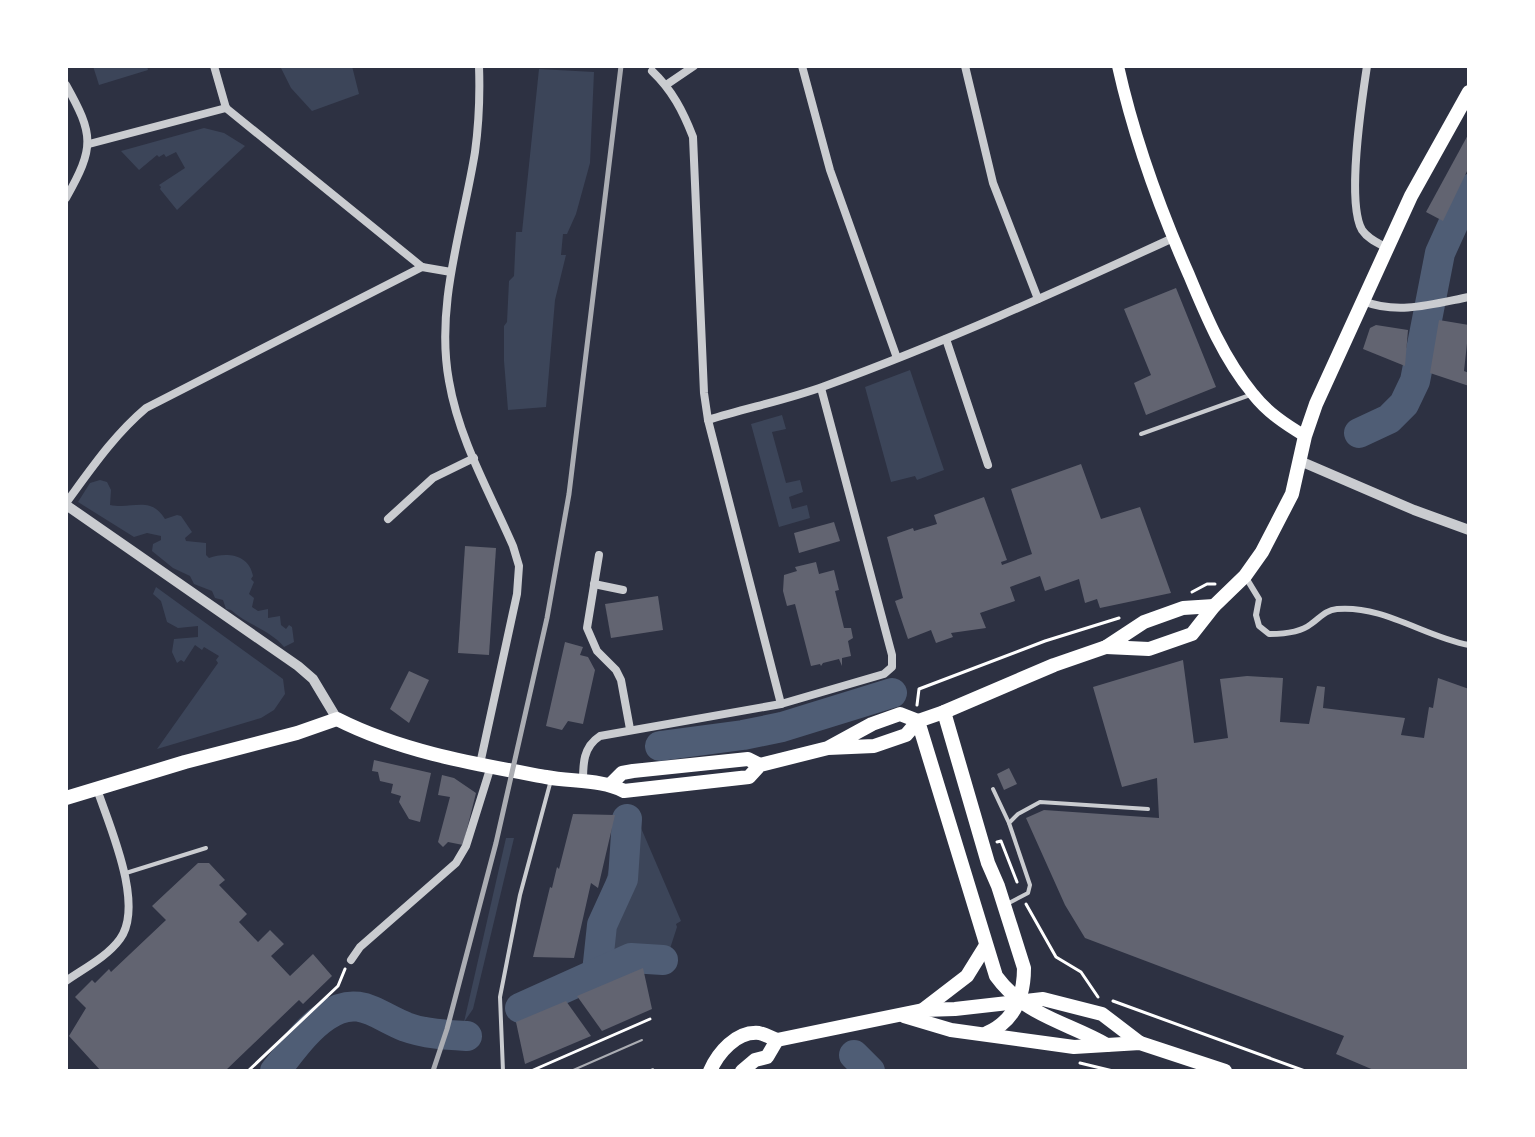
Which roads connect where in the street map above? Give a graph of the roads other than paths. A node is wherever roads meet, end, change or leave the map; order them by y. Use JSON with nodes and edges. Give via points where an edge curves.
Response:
{"nodes":[{"id":1,"x":214,"y":66,"type":"edge"},
{"id":2,"x":479,"y":66,"type":"edge"},
{"id":3,"x":694,"y":66,"type":"edge"},
{"id":4,"x":802,"y":66,"type":"edge"},
{"id":5,"x":965,"y":66,"type":"edge"},
{"id":6,"x":1118,"y":66,"type":"edge"},
{"id":7,"x":1367,"y":66,"type":"edge"},
{"id":8,"x":652,"y":71,"type":"dead end"},
{"id":9,"x":66,"y":85,"type":"edge"},
{"id":10,"x":666,"y":85,"type":"junction"},
{"id":11,"x":1469,"y":92,"type":"edge"},
{"id":12,"x":226,"y":108,"type":"junction"},
{"id":13,"x":89,"y":143,"type":"junction"},
{"id":14,"x":66,"y":198,"type":"edge"},
{"id":15,"x":1173,"y":238,"type":"junction"},
{"id":16,"x":1387,"y":248,"type":"junction"},
{"id":17,"x":422,"y":267,"type":"junction"},
{"id":18,"x":451,"y":272,"type":"junction"},
{"id":19,"x":1469,"y":297,"type":"edge"},
{"id":20,"x":1038,"y":299,"type":"junction"},
{"id":21,"x":1363,"y":301,"type":"junction"},
{"id":22,"x":946,"y":339,"type":"junction"},
{"id":23,"x":897,"y":358,"type":"junction"},
{"id":24,"x":821,"y":388,"type":"junction"},
{"id":25,"x":1252,"y":394,"type":"junction"},
{"id":26,"x":708,"y":420,"type":"junction"},
{"id":27,"x":1141,"y":434,"type":"dead end"},
{"id":28,"x":1305,"y":436,"type":"junction"},
{"id":29,"x":474,"y":458,"type":"junction"},
{"id":30,"x":1300,"y":461,"type":"junction"},
{"id":31,"x":988,"y":465,"type":"dead end"},
{"id":32,"x":66,"y":504,"type":"edge"},
{"id":33,"x":388,"y":519,"type":"dead end"},
{"id":34,"x":1469,"y":530,"type":"edge"},
{"id":35,"x":599,"y":555,"type":"dead end"},
{"id":36,"x":1245,"y":576,"type":"junction"},
{"id":37,"x":594,"y":584,"type":"junction"},
{"id":38,"x":623,"y":590,"type":"dead end"},
{"id":39,"x":1214,"y":606,"type":"junction"},
{"id":40,"x":1469,"y":645,"type":"edge"},
{"id":41,"x":1106,"y":647,"type":"junction"},
{"id":42,"x":781,"y":704,"type":"junction"},
{"id":43,"x":944,"y":712,"type":"junction"},
{"id":44,"x":337,"y":719,"type":"junction"},
{"id":45,"x":918,"y":721,"type":"junction"},
{"id":46,"x":630,"y":729,"type":"junction"},
{"id":47,"x":828,"y":748,"type":"junction"},
{"id":48,"x":485,"y":765,"type":"junction"},
{"id":49,"x":552,"y":778,"type":"junction"},
{"id":50,"x":583,"y":783,"type":"junction"},
{"id":51,"x":97,"y":789,"type":"junction"},
{"id":52,"x":993,"y":789,"type":"dead end"},
{"id":53,"x":66,"y":798,"type":"edge"},
{"id":54,"x":1148,"y":809,"type":"dead end"},
{"id":55,"x":1009,"y":823,"type":"junction"},
{"id":56,"x":206,"y":848,"type":"dead end"},
{"id":57,"x":124,"y":873,"type":"junction"},
{"id":58,"x":1005,"y":905,"type":"junction"},
{"id":59,"x":985,"y":947,"type":"junction"},
{"id":60,"x":351,"y":960,"type":"road end"},
{"id":61,"x":66,"y":981,"type":"edge"},
{"id":62,"x":1019,"y":1000,"type":"junction"},
{"id":63,"x":923,"y":1010,"type":"junction"},
{"id":64,"x":897,"y":1015,"type":"junction"},
{"id":65,"x":987,"y":1033,"type":"junction"},
{"id":66,"x":777,"y":1040,"type":"junction"},
{"id":67,"x":1140,"y":1043,"type":"junction"},
{"id":68,"x":1107,"y":1045,"type":"junction"},
{"id":69,"x":503,"y":1071,"type":"edge"},
{"id":70,"x":709,"y":1071,"type":"edge"},
{"id":71,"x":742,"y":1071,"type":"edge"},
{"id":72,"x":1225,"y":1071,"type":"edge"}],
"edges":[{"from":1,"to":12,"type":"street"},
{"from":2,"to":18,"type":"street","via":[[475,151]]},
{"from":3,"to":10,"type":"street"},
{"from":4,"to":23,"type":"street","via":[[830,170]]},
{"from":5,"to":20,"type":"street","via":[[993,183]]},
{"from":6,"to":15,"type":"main road","via":[[1128,111]]},
{"from":7,"to":16,"type":"street","via":[[1359,122],[1357,213],[1363,232]]},
{"from":8,"to":10,"type":"street"},
{"from":9,"to":13,"type":"street"},
{"from":10,"to":26,"type":"street","via":[[693,137]]},
{"from":11,"to":16,"type":"main road"},
{"from":12,"to":13,"type":"street"},
{"from":12,"to":17,"type":"street"},
{"from":13,"to":14,"type":"street"},
{"from":15,"to":20,"type":"street"},
{"from":15,"to":25,"type":"main road","via":[[1212,328]]},
{"from":16,"to":21,"type":"main road"},
{"from":17,"to":18,"type":"street"},
{"from":17,"to":32,"type":"street","via":[[146,408],[92,465]]},
{"from":18,"to":29,"type":"street","via":[[445,326],[448,380]]},
{"from":19,"to":21,"type":"street","via":[[1408,308]]},
{"from":20,"to":22,"type":"street"},
{"from":21,"to":28,"type":"main road"},
{"from":22,"to":23,"type":"street"},
{"from":22,"to":31,"type":"street"},
{"from":23,"to":24,"type":"street"},
{"from":24,"to":26,"type":"street"},
{"from":24,"to":42,"type":"street","via":[[892,667],[884,674]]},
{"from":25,"to":27,"type":"lane"},
{"from":25,"to":28,"type":"main road"},
{"from":26,"to":42,"type":"street"},
{"from":28,"to":30,"type":"main road"},
{"from":29,"to":33,"type":"street","via":[[433,478]]},
{"from":29,"to":48,"type":"street","via":[[519,566]]},
{"from":30,"to":34,"type":"street"},
{"from":30,"to":36,"type":"main road","via":[[1287,505]]},
{"from":32,"to":44,"type":"street","via":[[298,666],[313,679]]},
{"from":35,"to":37,"type":"street"},
{"from":36,"to":39,"type":"main road"},
{"from":36,"to":40,"type":"street","via":[[1259,599],[1259,626],[1269,634],[1302,630],[1322,614],[1349,609]]},
{"from":37,"to":38,"type":"street"},
{"from":37,"to":46,"type":"street","via":[[587,628],[597,651],[621,680]]},
{"from":39,"to":41,"type":"main road","via":[[1183,608],[1144,622]]},
{"from":39,"to":41,"type":"main road","via":[[1192,634],[1149,649]]},
{"from":41,"to":43,"type":"main road"},
{"from":42,"to":46,"type":"street"},
{"from":43,"to":45,"type":"main road"},
{"from":43,"to":58,"type":"main road"},
{"from":44,"to":48,"type":"main road","via":[[373,737]]},
{"from":44,"to":51,"type":"main road"},
{"from":45,"to":47,"type":"main road","via":[[906,735],[874,746]]},
{"from":45,"to":47,"type":"main road","via":[[900,714]]},
{"from":45,"to":59,"type":"main road"},
{"from":46,"to":50,"type":"street","via":[[590,744]]},
{"from":47,"to":50,"type":"main road","via":[[760,765],[748,759],[622,773],[611,784]]},
{"from":48,"to":49,"type":"main road"},
{"from":48,"to":60,"type":"street","via":[[466,846],[456,863]]},
{"from":49,"to":50,"type":"main road"},
{"from":49,"to":69,"type":"lane","via":[[533,840],[503,984]]},
{"from":51,"to":53,"type":"main road"},
{"from":51,"to":57,"type":"street"},
{"from":52,"to":55,"type":"lane"},
{"from":54,"to":55,"type":"lane","via":[[1040,802]]},
{"from":55,"to":58,"type":"lane","via":[[1030,885],[1028,893]]},
{"from":56,"to":57,"type":"lane"},
{"from":57,"to":61,"type":"street","via":[[129,898],[121,938]]},
{"from":58,"to":62,"type":"main road","via":[[1024,968]]},
{"from":59,"to":62,"type":"main road","via":[[996,976]]},
{"from":59,"to":63,"type":"main road","via":[[967,976]]},
{"from":62,"to":63,"type":"main road"},
{"from":62,"to":65,"type":"main road","via":[[1008,1020]]},
{"from":62,"to":67,"type":"main road","via":[[1054,999],[1102,1014]]},
{"from":62,"to":68,"type":"main road"},
{"from":63,"to":64,"type":"main road"},
{"from":64,"to":65,"type":"main road","via":[[951,1030]]},
{"from":64,"to":66,"type":"main road"},
{"from":65,"to":68,"type":"main road","via":[[1074,1047]]},
{"from":66,"to":70,"type":"main road","via":[[758,1033],[743,1037],[723,1049]]},
{"from":66,"to":71,"type":"main road","via":[[767,1057]]},
{"from":67,"to":68,"type":"main road"},
{"from":67,"to":72,"type":"main road"}]}
